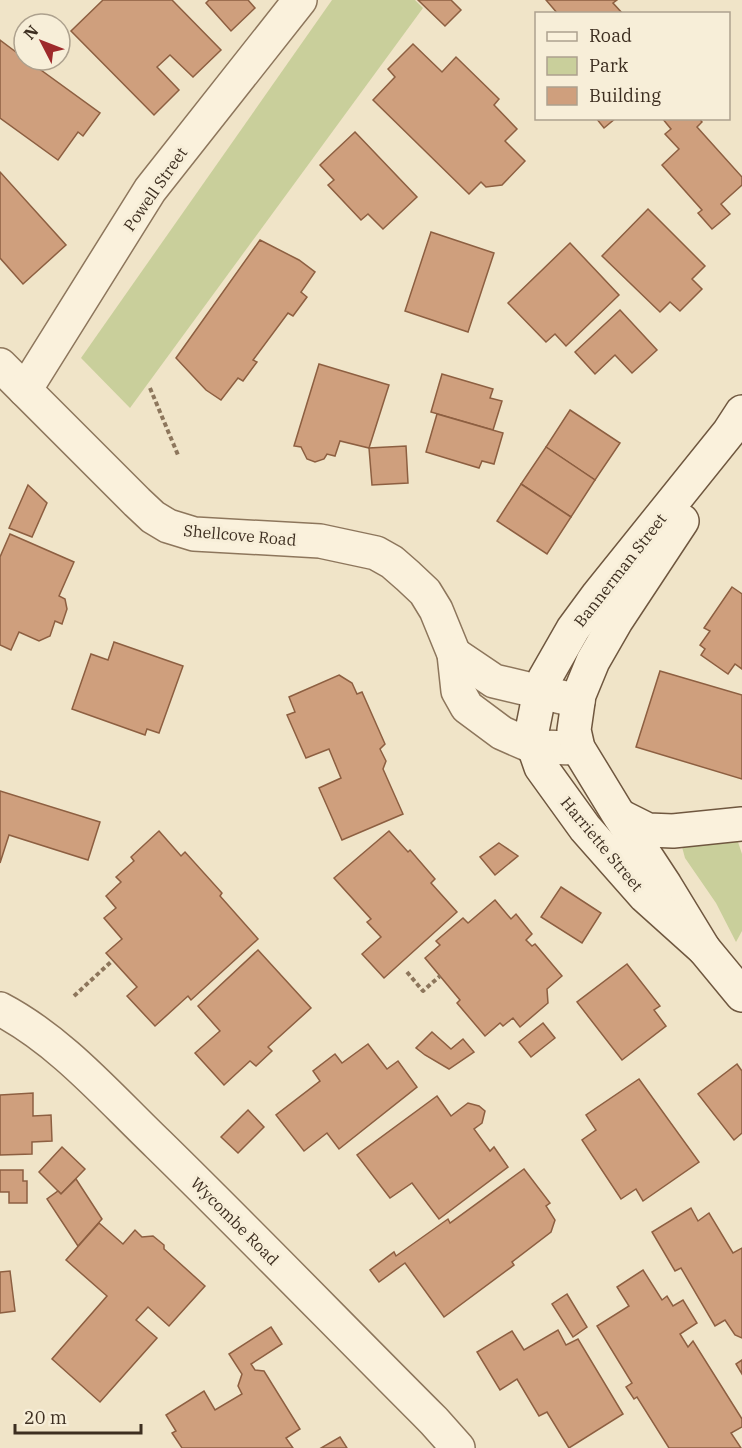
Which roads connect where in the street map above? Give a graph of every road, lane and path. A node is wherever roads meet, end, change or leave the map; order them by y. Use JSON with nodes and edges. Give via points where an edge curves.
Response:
{"nodes":[{"id":1,"x":300,"y":0,"type":"edge"},
{"id":2,"x":0,"y":365,"type":"edge"},
{"id":3,"x":150,"y":388,"type":"dead end"},
{"id":4,"x":25,"y":390,"type":"junction"},
{"id":5,"x":735,"y":422,"type":"edge"},
{"id":6,"x":178,"y":455,"type":"dead end"},
{"id":7,"x":454,"y":654,"type":"junction"},
{"id":8,"x":536,"y":719,"type":"junction"},
{"id":9,"x":577,"y":726,"type":"junction"},
{"id":10,"x":620,"y":816,"type":"junction"},
{"id":11,"x":742,"y":824,"type":"edge"},
{"id":12,"x":704,"y":949,"type":"junction"},
{"id":13,"x":113,"y":960,"type":"dead end"},
{"id":14,"x":407,"y":972,"type":"dead end"},
{"id":15,"x":440,"y":976,"type":"dead end"},
{"id":16,"x":742,"y":995,"type":"edge"},
{"id":17,"x":74,"y":996,"type":"dead end"},
{"id":18,"x":0,"y":1009,"type":"edge"},
{"id":19,"x":458,"y":1448,"type":"edge"}],
"edges":[{"from":1,"to":4,"type":"street","name":"Powell Street","via":[[150,190]]},
{"from":2,"to":4,"type":"street","name":"Shellcove Road"},
{"from":3,"to":6,"type":"path"},
{"from":4,"to":7,"type":"street","name":"Shellcove Road","via":[[137,502],[168,526],[203,535],[336,543],[375,553],[392,562],[425,592]]},
{"from":5,"to":8,"type":"street","name":"Bannerman Street","via":[[568,637],[544,678]]},
{"from":5,"to":9,"type":"street","name":"Bannerman Street","via":[[688,511],[593,661]]},
{"from":7,"to":8,"type":"street","via":[[494,681]]},
{"from":7,"to":8,"type":"street","name":"Shellcove Road","via":[[458,692],[467,707],[496,730]]},
{"from":8,"to":9,"type":"street"},
{"from":8,"to":9,"type":"street"},
{"from":8,"to":12,"type":"street","name":"Harriette Street","via":[[541,767],[548,779],[645,896]]},
{"from":9,"to":10,"type":"street","name":"Harriette Street"},
{"from":10,"to":11,"type":"street","via":[[648,830]]},
{"from":10,"to":12,"type":"street","name":"Harriette Street"},
{"from":12,"to":16,"type":"street","name":"Harriette Street"},
{"from":13,"to":17,"type":"path"},
{"from":14,"to":15,"type":"path","via":[[423,991]]},
{"from":18,"to":19,"type":"street","name":"Wycombe Road","via":[[26,1022],[60,1049]]}]}
